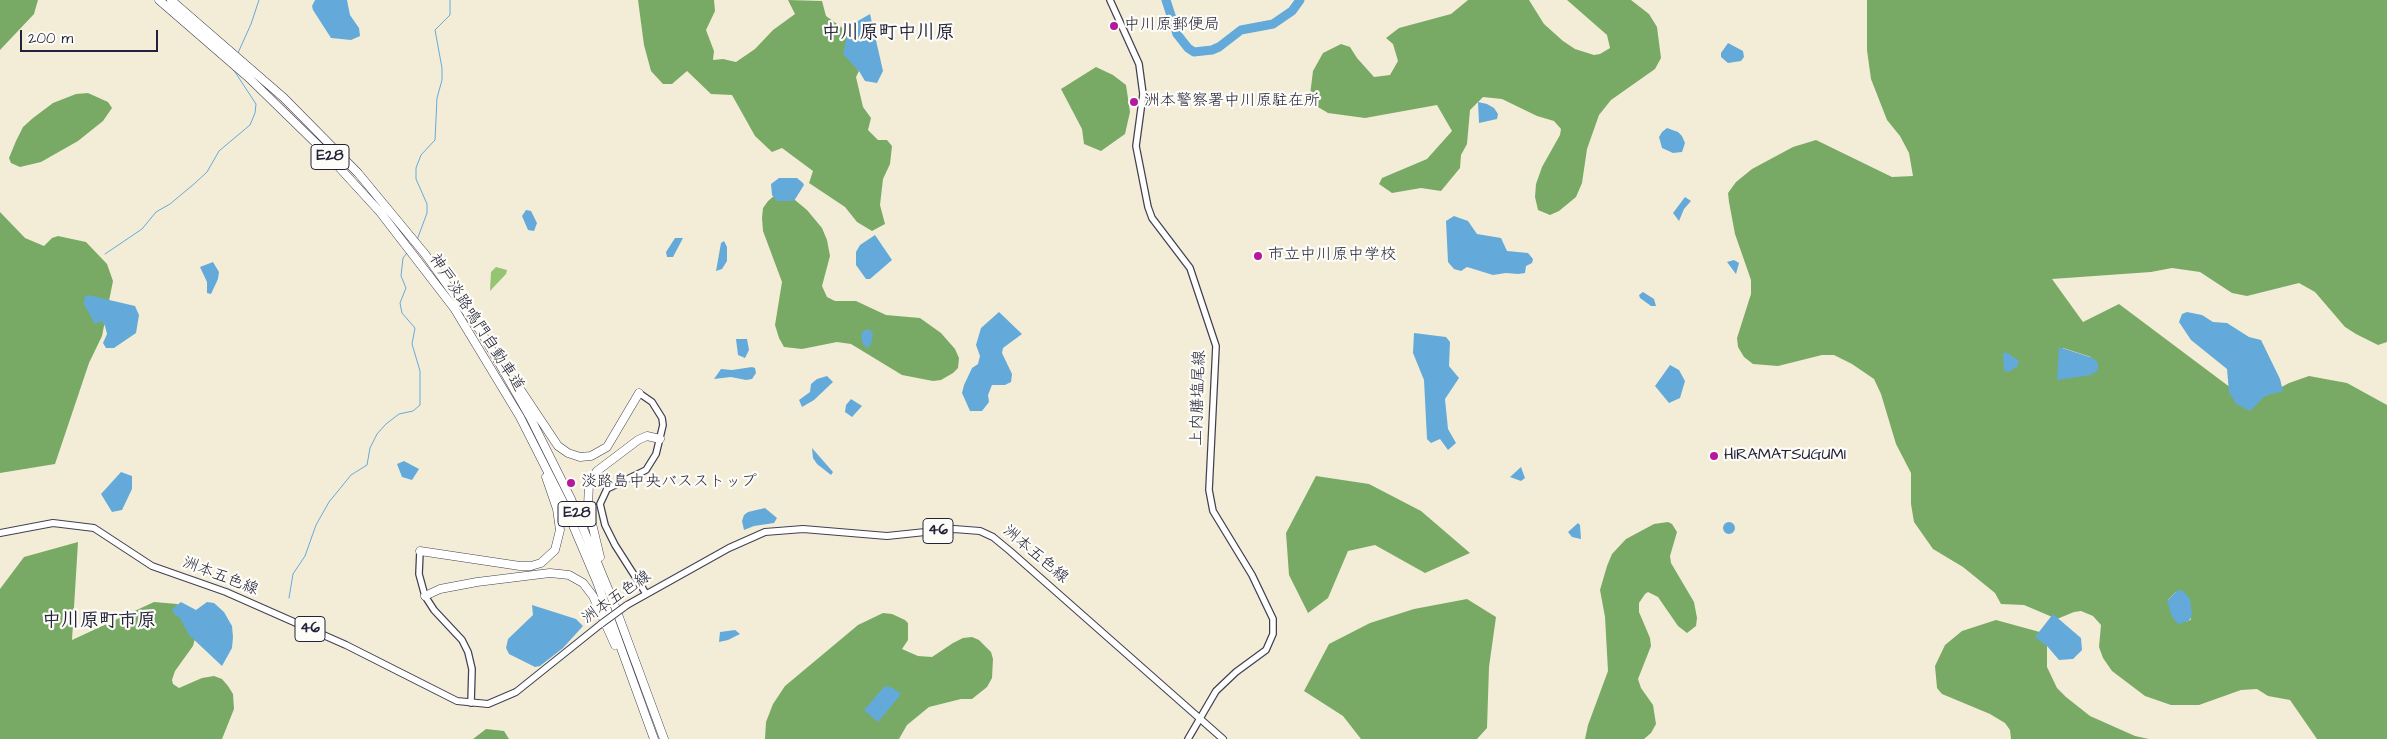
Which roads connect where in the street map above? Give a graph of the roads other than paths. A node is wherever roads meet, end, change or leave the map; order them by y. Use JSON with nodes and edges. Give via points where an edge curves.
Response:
{"nodes":[{"id":1,"x":159,"y":0,"type":"edge"},
{"id":2,"x":171,"y":0,"type":"edge"},
{"id":3,"x":1110,"y":0,"type":"edge"},
{"id":4,"x":457,"y":305,"type":"junction"},
{"id":5,"x":482,"y":335,"type":"junction"},
{"id":6,"x":498,"y":378,"type":"junction"},
{"id":7,"x":638,"y":393,"type":"joint"},
{"id":8,"x":660,"y":439,"type":"junction"},
{"id":9,"x":0,"y":533,"type":"edge"},
{"id":10,"x":420,"y":552,"type":"joint"},
{"id":11,"x":646,"y":592,"type":"junction"},
{"id":12,"x":424,"y":596,"type":"junction"},
{"id":13,"x":644,"y":684,"type":"junction"},
{"id":14,"x":471,"y":704,"type":"junction"},
{"id":15,"x":1199,"y":717,"type":"junction"},
{"id":16,"x":647,"y":718,"type":"junction"},
{"id":17,"x":654,"y":739,"type":"edge"},
{"id":18,"x":664,"y":739,"type":"edge"},
{"id":19,"x":1188,"y":739,"type":"edge"},
{"id":20,"x":1223,"y":739,"type":"edge"}],
"edges":[{"from":1,"to":4,"type":"highway","name":"神戸淡路鳴門自動車道","number":"E28","via":[[278,105],[326,153]]},
{"from":2,"to":4,"type":"highway","name":"神戸淡路鳴門自動車道","number":"E28","via":[[284,98],[333,146],[384,201]]},
{"from":3,"to":15,"type":"main road","name":"上内膳塩尾線","via":[[1139,64],[1143,94],[1136,146],[1148,207],[1152,218],[1190,268],[1216,346],[1209,490],[1213,511],[1252,575],[1273,619],[1273,634],[1266,650],[1224,682]]},
{"from":4,"to":5,"type":"highway","name":"神戸淡路鳴門自動車道","number":"E28"},
{"from":4,"to":6,"type":"highway","name":"神戸淡路鳴門自動車道","number":"E28"},
{"from":5,"to":7,"type":"highway","via":[[554,442],[574,456],[591,456],[607,447]]},
{"from":5,"to":13,"type":"highway","name":"神戸淡路鳴門自動車道","number":"E28","via":[[530,417],[571,499]]},
{"from":6,"to":10,"type":"highway","via":[[552,491],[560,530],[558,545],[546,560],[530,566]]},
{"from":6,"to":16,"type":"highway","name":"神戸淡路鳴門自動車道","number":"E28","via":[[542,458],[579,538]]},
{"from":7,"to":8,"type":"main road","via":[[652,402],[659,412],[663,425]]},
{"from":8,"to":11,"type":"main road","via":[[654,460],[646,470],[610,486],[600,504],[605,525],[615,545]]},
{"from":8,"to":13,"type":"highway","via":[[642,437],[604,465],[589,483],[587,498],[599,553],[634,646]]},
{"from":9,"to":14,"type":"main road","name":"洲本五色線","number":"46","via":[[53,524],[94,528],[152,566],[226,592],[346,645],[444,696]]},
{"from":10,"to":12,"type":"main road","via":[[419,574]]},
{"from":11,"to":14,"type":"main road","name":"洲本五色線","number":"46","bridge":true,"via":[[516,692],[488,704]]},
{"from":11,"to":15,"type":"main road","name":"洲本五色線","number":"46","via":[[729,548],[769,531],[803,529],[887,536],[976,530],[1002,543]]},
{"from":12,"to":14,"type":"main road","via":[[458,634],[468,652],[472,669]]},
{"from":12,"to":16,"type":"highway","via":[[449,587],[512,577],[550,573],[574,577],[593,596]]},
{"from":13,"to":18,"type":"highway","name":"神戸淡路鳴門自動車道","number":"E28"},
{"from":15,"to":19,"type":"main road","name":"上内膳塩尾線"},
{"from":15,"to":20,"type":"main road","name":"洲本五色線","number":"46"},
{"from":16,"to":17,"type":"highway","name":"神戸淡路鳴門自動車道","number":"E28"}]}
